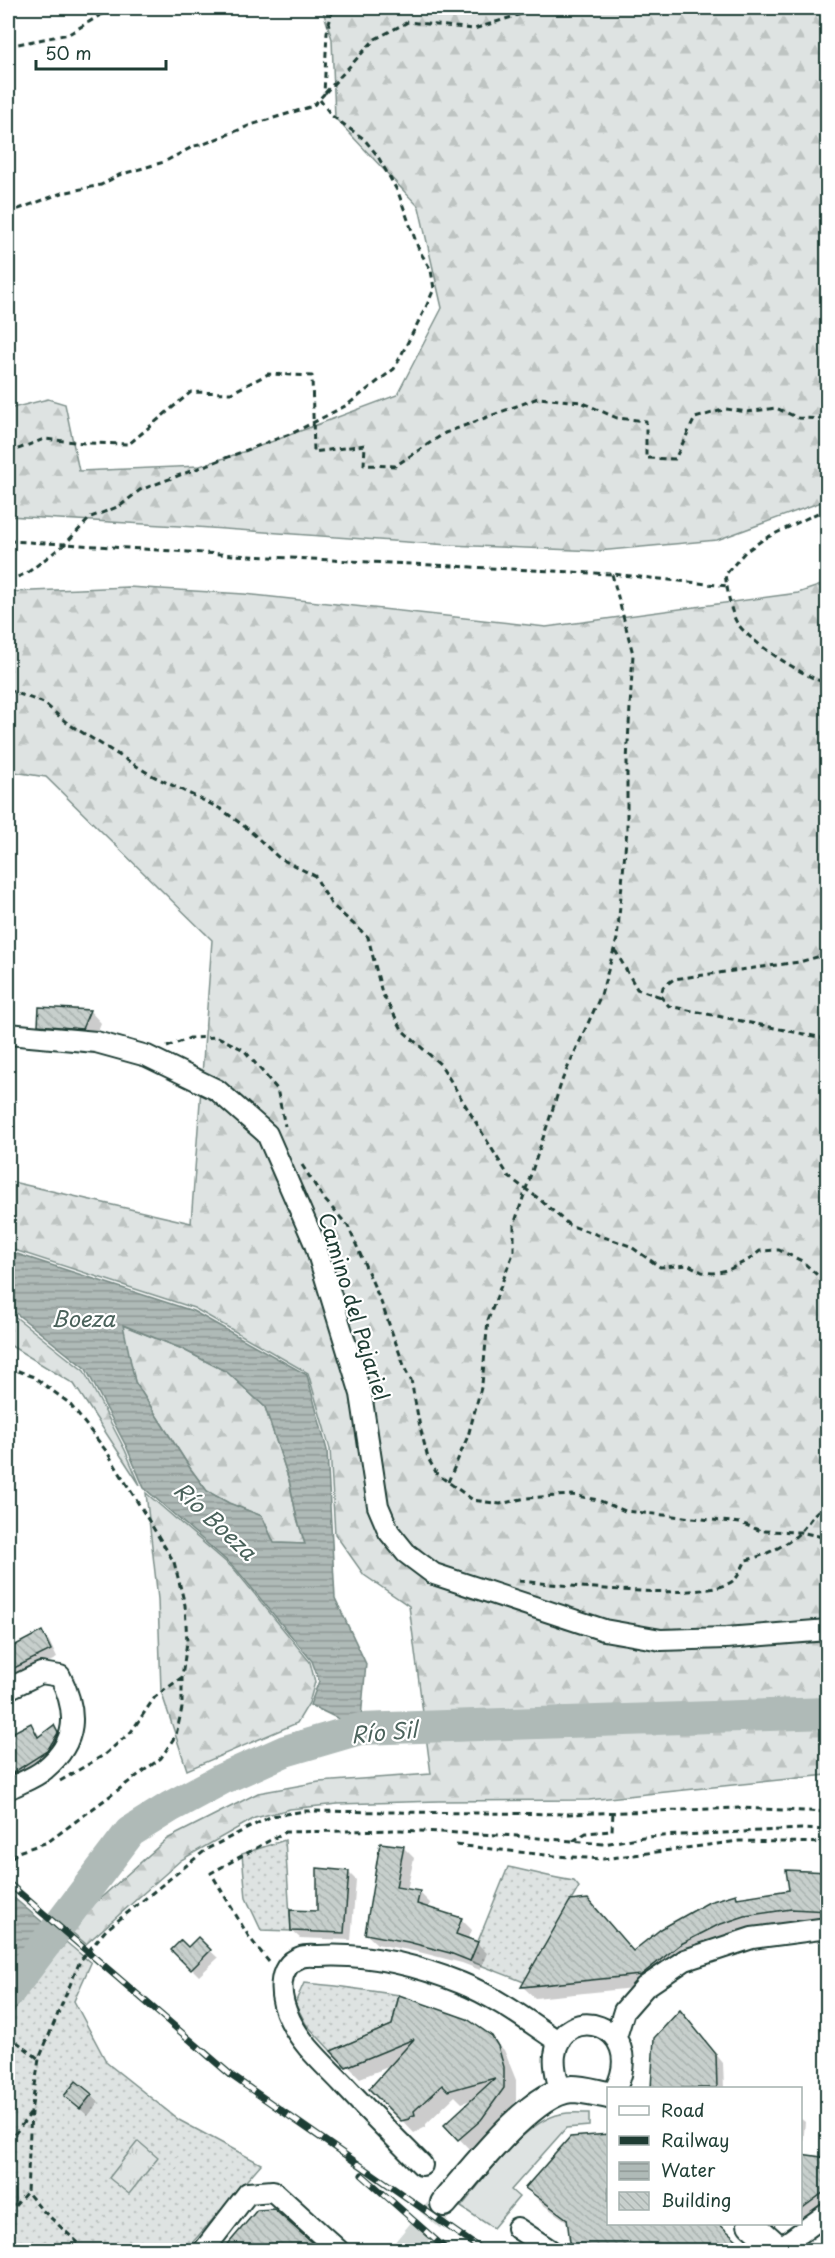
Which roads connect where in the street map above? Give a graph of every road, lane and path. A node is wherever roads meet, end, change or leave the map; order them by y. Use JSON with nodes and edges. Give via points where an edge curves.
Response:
{"nodes":[{"id":1,"x":112,"y":8,"type":"edge"},
{"id":2,"x":333,"y":8,"type":"edge"},
{"id":3,"x":540,"y":8,"type":"edge"},
{"id":4,"x":8,"y":46,"type":"edge"},
{"id":5,"x":324,"y":93,"type":"junction"},
{"id":6,"x":320,"y":100,"type":"junction"},
{"id":7,"x":8,"y":213,"type":"edge"},
{"id":8,"x":828,"y":419,"type":"edge"},
{"id":9,"x":313,"y":422,"type":"junction"},
{"id":10,"x":8,"y":453,"type":"edge"},
{"id":11,"x":828,"y":508,"type":"edge"},
{"id":12,"x":8,"y":541,"type":"edge"},
{"id":13,"x":65,"y":544,"type":"junction"},
{"id":14,"x":612,"y":574,"type":"junction"},
{"id":15,"x":8,"y":580,"type":"edge"},
{"id":16,"x":727,"y":586,"type":"junction"},
{"id":17,"x":828,"y":684,"type":"edge"},
{"id":18,"x":8,"y":690,"type":"edge"},
{"id":19,"x":614,"y":949,"type":"junction"},
{"id":20,"x":828,"y":954,"type":"edge"},
{"id":21,"x":661,"y":997,"type":"junction"},
{"id":22,"x":8,"y":1034,"type":"edge"},
{"id":23,"x":828,"y":1039,"type":"edge"},
{"id":24,"x":147,"y":1056,"type":"junction"},
{"id":25,"x":286,"y":1131,"type":"dead end"},
{"id":26,"x":300,"y":1162,"type":"dead end"},
{"id":27,"x":526,"y":1189,"type":"junction"},
{"id":28,"x":828,"y":1286,"type":"edge"},
{"id":29,"x":8,"y":1367,"type":"edge"},
{"id":30,"x":448,"y":1482,"type":"junction"},
{"id":31,"x":828,"y":1504,"type":"edge"},
{"id":32,"x":800,"y":1532,"type":"junction"},
{"id":33,"x":828,"y":1538,"type":"edge"},
{"id":34,"x":497,"y":1596,"type":"junction"},
{"id":35,"x":828,"y":1630,"type":"edge"},
{"id":36,"x":182,"y":1677,"type":"junction"},
{"id":37,"x":8,"y":1689,"type":"edge"},
{"id":38,"x":50,"y":1785,"type":"dead end"},
{"id":39,"x":8,"y":1790,"type":"edge"},
{"id":40,"x":613,"y":1811,"type":"junction"},
{"id":41,"x":828,"y":1812,"type":"edge"},
{"id":42,"x":828,"y":1830,"type":"edge"},
{"id":43,"x":573,"y":1842,"type":"junction"},
{"id":44,"x":828,"y":1843,"type":"edge"},
{"id":45,"x":456,"y":1845,"type":"dead end"},
{"id":46,"x":8,"y":1861,"type":"edge"},
{"id":47,"x":828,"y":1929,"type":"edge"},
{"id":48,"x":281,"y":1977,"type":"junction"},
{"id":49,"x":8,"y":2035,"type":"edge"},
{"id":50,"x":616,"y":2037,"type":"junction"},
{"id":51,"x":559,"y":2042,"type":"junction"},
{"id":52,"x":39,"y":2059,"type":"junction"},
{"id":53,"x":617,"y":2087,"type":"edge"},
{"id":54,"x":560,"y":2092,"type":"junction"},
{"id":55,"x":607,"y":2095,"type":"edge"},
{"id":56,"x":31,"y":2112,"type":"junction"},
{"id":57,"x":8,"y":2143,"type":"edge"},
{"id":58,"x":422,"y":2165,"type":"dead end"},
{"id":59,"x":27,"y":2192,"type":"junction"},
{"id":60,"x":444,"y":2203,"type":"tunnel mouth"},
{"id":61,"x":8,"y":2214,"type":"edge"},
{"id":62,"x":828,"y":2214,"type":"edge"},
{"id":63,"x":753,"y":2225,"type":"edge"},
{"id":64,"x":517,"y":2228,"type":"dead end"},
{"id":65,"x":86,"y":2250,"type":"edge"},
{"id":66,"x":204,"y":2250,"type":"edge"},
{"id":67,"x":338,"y":2250,"type":"edge"},
{"id":68,"x":550,"y":2250,"type":"edge"},
{"id":69,"x":779,"y":2250,"type":"edge"}],
"edges":[{"from":1,"to":4,"type":"path","via":[[69,34]]},
{"from":2,"to":5,"type":"path","via":[[327,32]]},
{"from":3,"to":5,"type":"path","via":[[474,29],[408,22],[375,39]]},
{"from":5,"to":6,"type":"path"},
{"from":6,"to":7,"type":"path","via":[[313,106],[194,146],[164,162],[101,185]]},
{"from":6,"to":9,"type":"path","via":[[332,116],[364,139],[377,154],[398,192],[416,243],[431,270],[434,289],[394,369],[347,405]]},
{"from":8,"to":9,"type":"path","via":[[798,418],[776,408],[726,409],[694,418],[675,459],[645,458],[645,421],[617,418],[581,402],[538,398],[445,433],[395,466],[364,465],[365,445],[314,452]]},
{"from":9,"to":10,"type":"path","via":[[312,376],[268,374],[231,393],[191,392],[129,444],[44,439]]},
{"from":9,"to":13,"type":"path","via":[[140,490],[120,506],[91,517]]},
{"from":11,"to":16,"type":"path","via":[[745,552],[726,575]]},
{"from":12,"to":13,"type":"path"},
{"from":13,"to":14,"type":"path"},
{"from":13,"to":15,"type":"path","via":[[27,573]]},
{"from":14,"to":16,"type":"path"},
{"from":14,"to":19,"type":"path","via":[[633,654],[627,829]]},
{"from":16,"to":17,"type":"path","via":[[737,622],[758,643],[812,679]]},
{"from":18,"to":27,"type":"path","via":[[44,703],[68,723],[151,775],[221,809],[279,858],[315,876],[332,904],[368,937],[382,993],[403,1031],[441,1065],[509,1178]]},
{"from":19,"to":21,"type":"path","via":[[637,989]]},
{"from":19,"to":27,"type":"path","via":[[601,995],[563,1078]]},
{"from":20,"to":21,"type":"path","via":[[799,962],[674,979],[663,987]]},
{"from":21,"to":23,"type":"path","via":[[669,1006]]},
{"from":22,"to":24,"type":"street","name":"Camino del Pajariel","via":[[96,1042]]},
{"from":24,"to":25,"type":"path","via":[[190,1038],[218,1037],[244,1050],[277,1089]]},
{"from":24,"to":34,"type":"street","name":"Camino del Pajariel","via":[[217,1090],[267,1134],[315,1244],[361,1394],[378,1506],[389,1532],[406,1553],[434,1574]]},
{"from":26,"to":30,"type":"path","via":[[348,1226],[361,1253],[411,1380],[428,1458],[437,1474]]},
{"from":27,"to":28,"type":"path","via":[[568,1226],[630,1245],[660,1267],[688,1265],[713,1273],[738,1267],[760,1251],[779,1250],[802,1261]]},
{"from":27,"to":30,"type":"path","via":[[514,1225],[514,1251],[488,1320],[482,1384],[468,1437]]},
{"from":29,"to":36,"type":"path","via":[[33,1377],[69,1403],[107,1452],[174,1562],[185,1605],[187,1642]]},
{"from":30,"to":32,"type":"path","via":[[482,1503],[572,1495],[625,1511],[741,1523],[760,1531]]},
{"from":31,"to":32,"type":"path","via":[[814,1512]]},
{"from":32,"to":33,"type":"path"},
{"from":32,"to":34,"type":"path","via":[[761,1557],[746,1560],[734,1581],[712,1590],[652,1592],[511,1581]]},
{"from":34,"to":35,"type":"street","name":"Camino del Pajariel","via":[[604,1629],[662,1640]]},
{"from":36,"to":38,"type":"path","via":[[155,1697],[131,1732],[104,1755]]},
{"from":36,"to":46,"type":"path","via":[[182,1708],[176,1735],[161,1758],[48,1842],[18,1852]]},
{"from":37,"to":39,"type":"street","via":[[41,1673],[60,1676],[69,1695],[72,1726],[69,1743],[45,1770]]},
{"from":40,"to":41,"type":"path","via":[[739,1808]]},
{"from":40,"to":43,"type":"path","via":[[612,1831],[586,1833]]},
{"from":40,"to":52,"type":"path","via":[[305,1811],[272,1816],[207,1849],[106,1930],[80,1961]]},
{"from":42,"to":43,"type":"path","via":[[642,1837],[604,1844]]},
{"from":43,"to":48,"type":"path","via":[[401,1830],[285,1832],[211,1872],[249,1937]]},
{"from":44,"to":45,"type":"path","via":[[739,1841],[603,1859]]},
{"from":47,"to":50,"type":"street","via":[[752,1938],[685,1960],[645,1987],[624,2011]]},
{"from":48,"to":51,"type":"street","via":[[301,1957],[374,1958],[420,1967],[464,1984]]},
{"from":48,"to":58,"type":"street","via":[[290,2020],[306,2046]]},
{"from":49,"to":52,"type":"path"},
{"from":50,"to":51,"type":"street","via":[[593,2025],[577,2026]]},
{"from":50,"to":53,"type":"street","via":[[623,2054]]},
{"from":51,"to":54,"type":"street","via":[[555,2055]]},
{"from":52,"to":56,"type":"path"},
{"from":54,"to":55,"type":"street","via":[[571,2089]]},
{"from":54,"to":60,"type":"street","via":[[522,2117]]},
{"from":56,"to":57,"type":"path"},
{"from":56,"to":59,"type":"path"},
{"from":59,"to":61,"type":"path"},
{"from":59,"to":65,"type":"path"},
{"from":62,"to":69,"type":"street"},
{"from":63,"to":69,"type":"street"},
{"from":64,"to":68,"type":"street"},
{"from":66,"to":67,"type":"street","via":[[248,2193],[273,2191]]}]}
